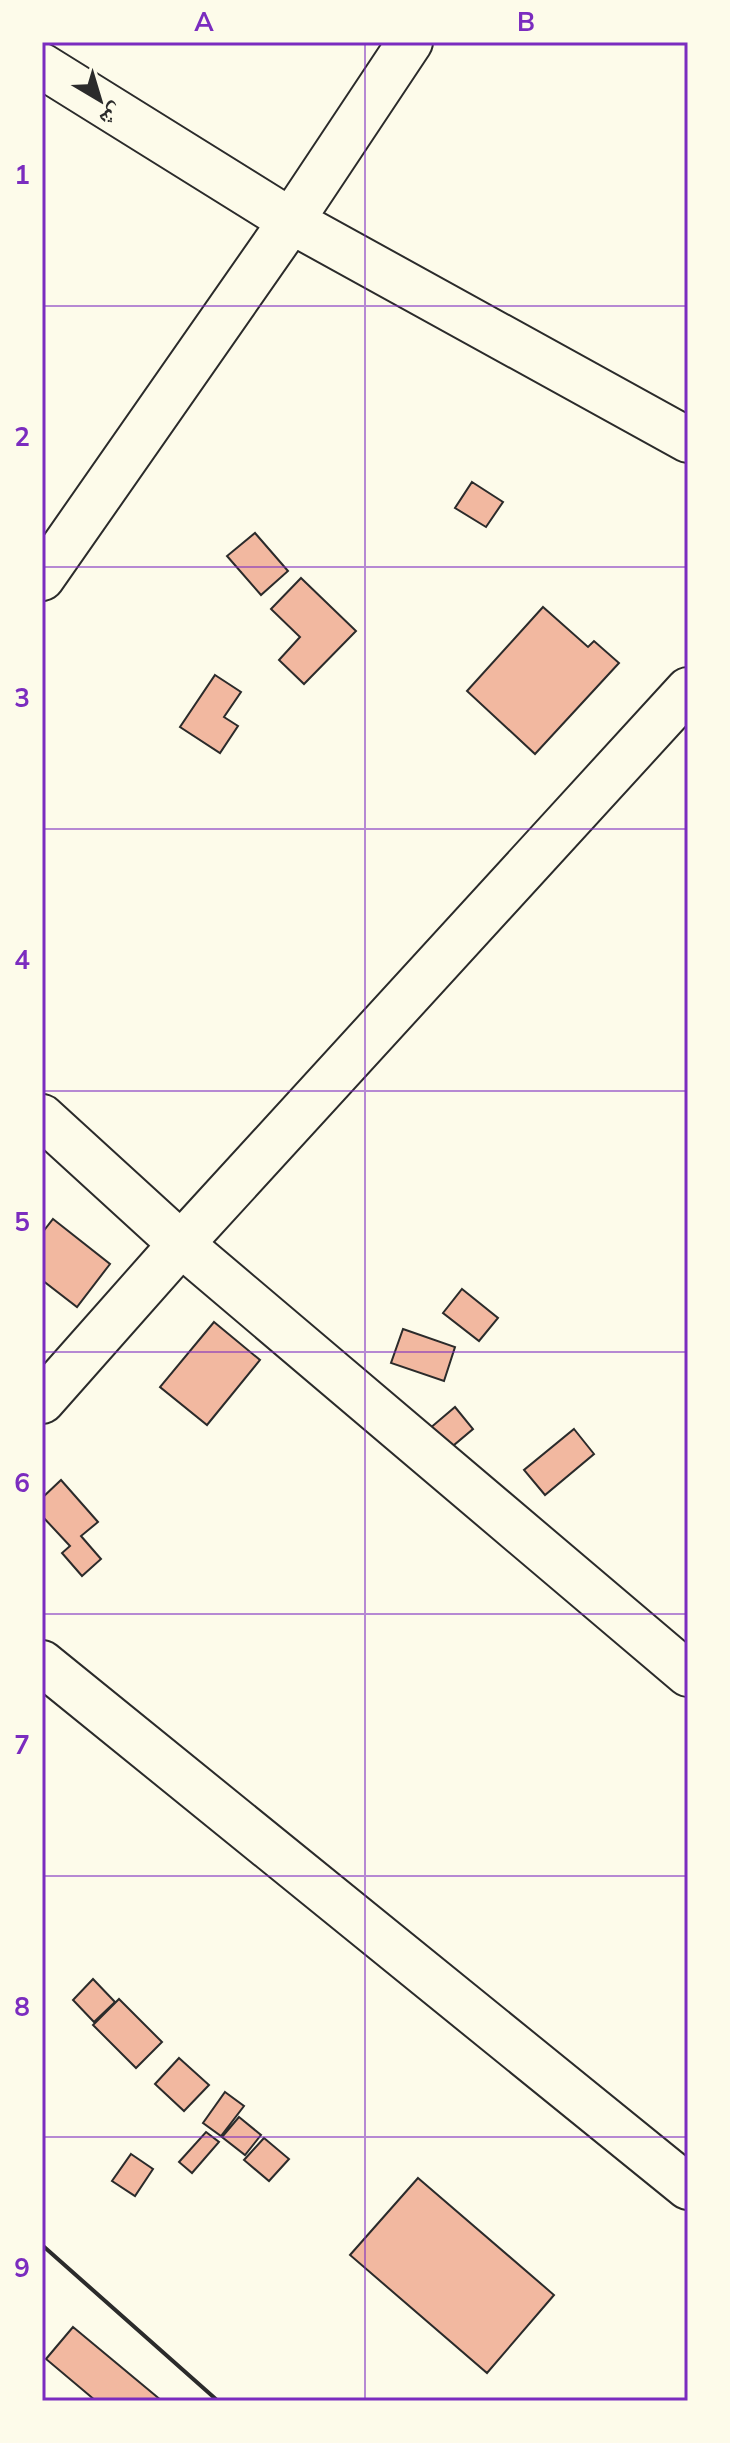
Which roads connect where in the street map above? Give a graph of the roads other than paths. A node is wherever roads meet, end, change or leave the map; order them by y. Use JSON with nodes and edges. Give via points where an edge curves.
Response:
{"nodes":[{"id":1,"x":410,"y":42,"type":"edge"},
{"id":2,"x":42,"y":66,"type":"edge"},
{"id":3,"x":291,"y":221,"type":"junction"},
{"id":4,"x":688,"y":440,"type":"edge"},
{"id":5,"x":42,"y":578,"type":"edge"},
{"id":6,"x":688,"y":690,"type":"edge"},
{"id":7,"x":42,"y":1117,"type":"edge"},
{"id":8,"x":181,"y":1244,"type":"junction"},
{"id":9,"x":42,"y":1401,"type":"edge"},
{"id":10,"x":42,"y":1663,"type":"edge"},
{"id":11,"x":688,"y":1674,"type":"edge"},
{"id":12,"x":688,"y":2187,"type":"edge"}],
"edges":[{"from":1,"to":3,"type":"street"},
{"from":2,"to":3,"type":"street"},
{"from":3,"to":4,"type":"street"},
{"from":3,"to":5,"type":"street"},
{"from":6,"to":8,"type":"street"},
{"from":7,"to":8,"type":"street"},
{"from":8,"to":9,"type":"street"},
{"from":8,"to":11,"type":"street"},
{"from":10,"to":12,"type":"street"}]}
